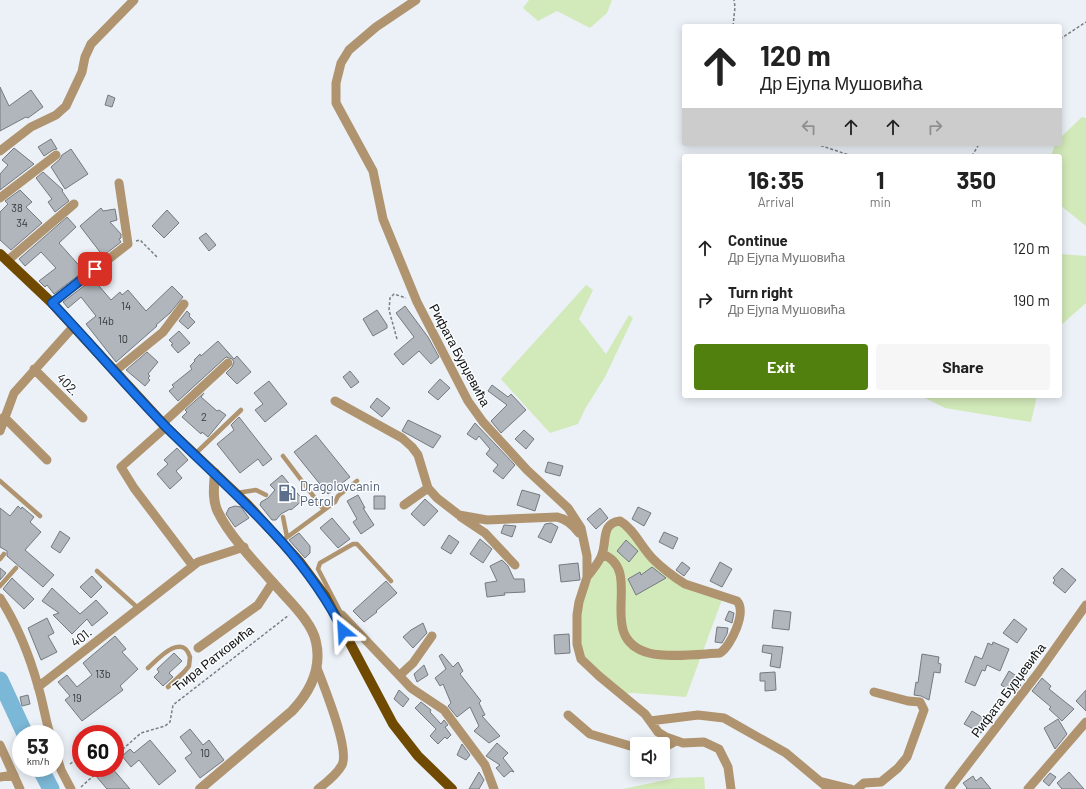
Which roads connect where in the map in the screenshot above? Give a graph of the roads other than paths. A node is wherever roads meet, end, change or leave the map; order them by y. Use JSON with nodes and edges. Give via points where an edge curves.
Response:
{"nodes":[{"id":1,"x":134,"y":0,"type":"edge"},
{"id":2,"x":416,"y":0,"type":"edge"},
{"id":3,"x":0,"y":151,"type":"edge"},
{"id":4,"x":56,"y":155,"type":"dead end"},
{"id":5,"x":119,"y":184,"type":"dead end"},
{"id":6,"x":0,"y":198,"type":"edge"},
{"id":7,"x":74,"y":204,"type":"dead end"},
{"id":8,"x":4,"y":257,"type":"edge"},
{"id":9,"x":52,"y":303,"type":"junction"},
{"id":10,"x":184,"y":304,"type":"dead end"},
{"id":11,"x":74,"y":326,"type":"junction"},
{"id":12,"x":228,"y":363,"type":"dead end"},
{"id":13,"x":34,"y":369,"type":"junction"},
{"id":14,"x":115,"y":371,"type":"junction"},
{"id":15,"x":336,"y":401,"type":"dead end"},
{"id":16,"x":241,"y":410,"type":"dead end"},
{"id":17,"x":4,"y":417,"type":"junction"},
{"id":18,"x":83,"y":418,"type":"dead end"},
{"id":19,"x":165,"y":425,"type":"junction"},
{"id":20,"x":0,"y":431,"type":"edge"},
{"id":21,"x":195,"y":454,"type":"junction"},
{"id":22,"x":283,"y":456,"type":"dead end"},
{"id":23,"x":47,"y":460,"type":"dead end"},
{"id":24,"x":215,"y":473,"type":"junction"},
{"id":25,"x":0,"y":481,"type":"edge"},
{"id":26,"x":357,"y":481,"type":"dead end"},
{"id":27,"x":428,"y":488,"type":"junction"},
{"id":28,"x":236,"y":493,"type":"junction"},
{"id":29,"x":266,"y":495,"type":"dead end"},
{"id":30,"x":404,"y":505,"type":"dead end"},
{"id":31,"x":324,"y":510,"type":"junction"},
{"id":32,"x":459,"y":515,"type":"junction"},
{"id":33,"x":40,"y":516,"type":"dead end"},
{"id":34,"x":283,"y":516,"type":"dead end"},
{"id":35,"x":284,"y":539,"type":"junction"},
{"id":36,"x":584,"y":543,"type":"junction"},
{"id":37,"x":244,"y":547,"type":"junction"},
{"id":38,"x":4,"y":554,"type":"dead end"},
{"id":39,"x":602,"y":554,"type":"junction"},
{"id":40,"x":0,"y":560,"type":"edge"},
{"id":41,"x":515,"y":565,"type":"dead end"},
{"id":42,"x":193,"y":566,"type":"junction"},
{"id":43,"x":16,"y":568,"type":"dead end"},
{"id":44,"x":97,"y":571,"type":"dead end"},
{"id":45,"x":587,"y":577,"type":"junction"},
{"id":46,"x":391,"y":581,"type":"dead end"},
{"id":47,"x":273,"y":582,"type":"junction"},
{"id":48,"x":0,"y":586,"type":"edge"},
{"id":49,"x":0,"y":598,"type":"edge"},
{"id":50,"x":1086,"y":605,"type":"edge"},
{"id":51,"x":139,"y":609,"type":"junction"},
{"id":52,"x":339,"y":616,"type":"junction"},
{"id":53,"x":432,"y":636,"type":"dead end"},
{"id":54,"x":198,"y":648,"type":"joint"},
{"id":55,"x":189,"y":654,"type":"junction"},
{"id":56,"x":148,"y":668,"type":"dead end"},
{"id":57,"x":317,"y":668,"type":"junction"},
{"id":58,"x":400,"y":675,"type":"junction"},
{"id":59,"x":38,"y":686,"type":"junction"},
{"id":60,"x":168,"y":687,"type":"dead end"},
{"id":61,"x":874,"y":692,"type":"dead end"},
{"id":62,"x":568,"y":715,"type":"dead end"},
{"id":63,"x":650,"y":721,"type":"junction"},
{"id":64,"x":1086,"y":722,"type":"edge"},
{"id":65,"x":48,"y":725,"type":"edge"},
{"id":66,"x":676,"y":741,"type":"junction"},
{"id":67,"x":670,"y":744,"type":"edge"},
{"id":68,"x":0,"y":746,"type":"edge"},
{"id":69,"x":630,"y":746,"type":"edge"},
{"id":70,"x":12,"y":771,"type":"edge"},
{"id":71,"x":12,"y":775,"type":"edge"},
{"id":72,"x":64,"y":776,"type":"edge"},
{"id":73,"x":0,"y":777,"type":"edge"},
{"id":74,"x":15,"y":777,"type":"edge"},
{"id":75,"x":821,"y":782,"type":"junction"},
{"id":76,"x":20,"y":789,"type":"edge"},
{"id":77,"x":71,"y":789,"type":"edge"},
{"id":78,"x":200,"y":789,"type":"edge"},
{"id":79,"x":318,"y":789,"type":"edge"},
{"id":80,"x":452,"y":789,"type":"edge"},
{"id":81,"x":494,"y":789,"type":"edge"},
{"id":82,"x":731,"y":789,"type":"edge"},
{"id":83,"x":829,"y":789,"type":"edge"},
{"id":84,"x":851,"y":789,"type":"edge"},
{"id":85,"x":857,"y":789,"type":"edge"},
{"id":86,"x":949,"y":789,"type":"edge"},
{"id":87,"x":1028,"y":789,"type":"edge"}],
"edges":[{"from":1,"to":3,"type":"street","via":[[91,44],[82,72],[66,106],[56,115],[31,126]]},
{"from":2,"to":36,"type":"street","name":"Рифата Бурџевића","via":[[376,27],[349,50],[341,63],[336,83],[336,103],[373,171],[383,219],[417,302],[468,401],[483,422],[527,470],[568,508],[581,528]]},
{"from":4,"to":6,"type":"street"},
{"from":5,"to":9,"type":"street","via":[[128,244]]},
{"from":7,"to":8,"type":"street"},
{"from":8,"to":9,"type":"main road"},
{"from":9,"to":11,"type":"main road"},
{"from":10,"to":14,"type":"street","via":[[163,332]]},
{"from":11,"to":13,"type":"street"},
{"from":11,"to":14,"type":"main road"},
{"from":12,"to":19,"type":"street"},
{"from":13,"to":17,"type":"street","via":[[14,393]]},
{"from":13,"to":18,"type":"street","name":"402."},
{"from":14,"to":19,"type":"main road"},
{"from":15,"to":27,"type":"street","name":"Рифата Бурџевића","via":[[402,438],[412,447],[418,455]]},
{"from":16,"to":21,"type":"lane"},
{"from":17,"to":20,"type":"street"},
{"from":17,"to":23,"type":"street"},
{"from":19,"to":21,"type":"main road"},
{"from":19,"to":42,"type":"street","via":[[122,467],[134,488]]},
{"from":21,"to":24,"type":"main road"},
{"from":22,"to":31,"type":"lane"},
{"from":24,"to":28,"type":"main road"},
{"from":24,"to":37,"type":"street","via":[[213,498],[218,512]]},
{"from":25,"to":33,"type":"lane"},
{"from":26,"to":31,"type":"lane"},
{"from":27,"to":30,"type":"street"},
{"from":27,"to":32,"type":"street","name":"Рифата Бурџевића"},
{"from":28,"to":29,"type":"lane","via":[[256,490]]},
{"from":28,"to":35,"type":"main road"},
{"from":31,"to":35,"type":"lane"},
{"from":32,"to":36,"type":"street","name":"Рифата Бурџевића","via":[[487,520],[557,516],[571,523]]},
{"from":32,"to":41,"type":"street","via":[[485,533]]},
{"from":34,"to":35,"type":"lane"},
{"from":35,"to":52,"type":"main road"},
{"from":36,"to":45,"type":"street","name":"Рифата Бурџевића"},
{"from":37,"to":42,"type":"street","name":"401.","via":[[198,562]]},
{"from":37,"to":47,"type":"street"},
{"from":38,"to":40,"type":"lane"},
{"from":39,"to":39,"type":"street","name":"Рифата Бурџевића","via":[[605,532],[612,523],[620,521],[653,560],[678,580],[737,601],[742,611],[730,643],[720,653],[659,654],[648,653],[633,644],[622,629],[621,572],[614,560]]},
{"from":39,"to":45,"type":"street","name":"Рифата Бурџевића"},
{"from":42,"to":51,"type":"street","name":"401."},
{"from":43,"to":48,"type":"lane"},
{"from":44,"to":51,"type":"lane"},
{"from":45,"to":63,"type":"street","name":"Рифата Бурџевића","via":[[578,602],[577,615],[577,644],[581,658]]},
{"from":46,"to":52,"type":"lane","via":[[357,544],[320,563],[318,569]]},
{"from":47,"to":54,"type":"street","via":[[258,605]]},
{"from":47,"to":57,"type":"street","via":[[311,629],[316,641]]},
{"from":49,"to":59,"type":"street","via":[[26,647]]},
{"from":50,"to":86,"type":"street","name":"Рифата Бурџевића","via":[[1038,673]]},
{"from":51,"to":59,"type":"street","name":"401."},
{"from":52,"to":58,"type":"street"},
{"from":52,"to":80,"type":"main road","via":[[392,724],[418,756]]},
{"from":53,"to":58,"type":"street","via":[[413,663]]},
{"from":54,"to":55,"type":"lane"},
{"from":55,"to":56,"type":"lane","via":[[182,647],[173,647]]},
{"from":55,"to":60,"type":"lane","via":[[189,666]]},
{"from":57,"to":78,"type":"street","via":[[304,698],[292,711]]},
{"from":57,"to":79,"type":"street","via":[[339,730],[344,756],[342,765],[328,782]]},
{"from":58,"to":81,"type":"street","via":[[415,691],[444,710],[482,761]]},
{"from":59,"to":65,"type":"street"},
{"from":61,"to":85,"type":"street","via":[[920,702],[924,710],[907,757],[898,768],[881,782],[864,783]]},
{"from":62,"to":69,"type":"street","via":[[590,734]]},
{"from":63,"to":66,"type":"street","name":"Рифата Бурџевића","via":[[658,732]]},
{"from":63,"to":75,"type":"street","via":[[698,715],[724,718],[786,753]]},
{"from":64,"to":87,"type":"street"},
{"from":66,"to":67,"type":"street"},
{"from":66,"to":82,"type":"street","name":"Рифата Бурџевића","via":[[704,742],[720,749],[728,767]]},
{"from":68,"to":70,"type":"street"},
{"from":71,"to":73,"type":"street"},
{"from":72,"to":77,"type":"street"},
{"from":74,"to":76,"type":"street"},
{"from":75,"to":83,"type":"street"},
{"from":75,"to":84,"type":"street"}]}
